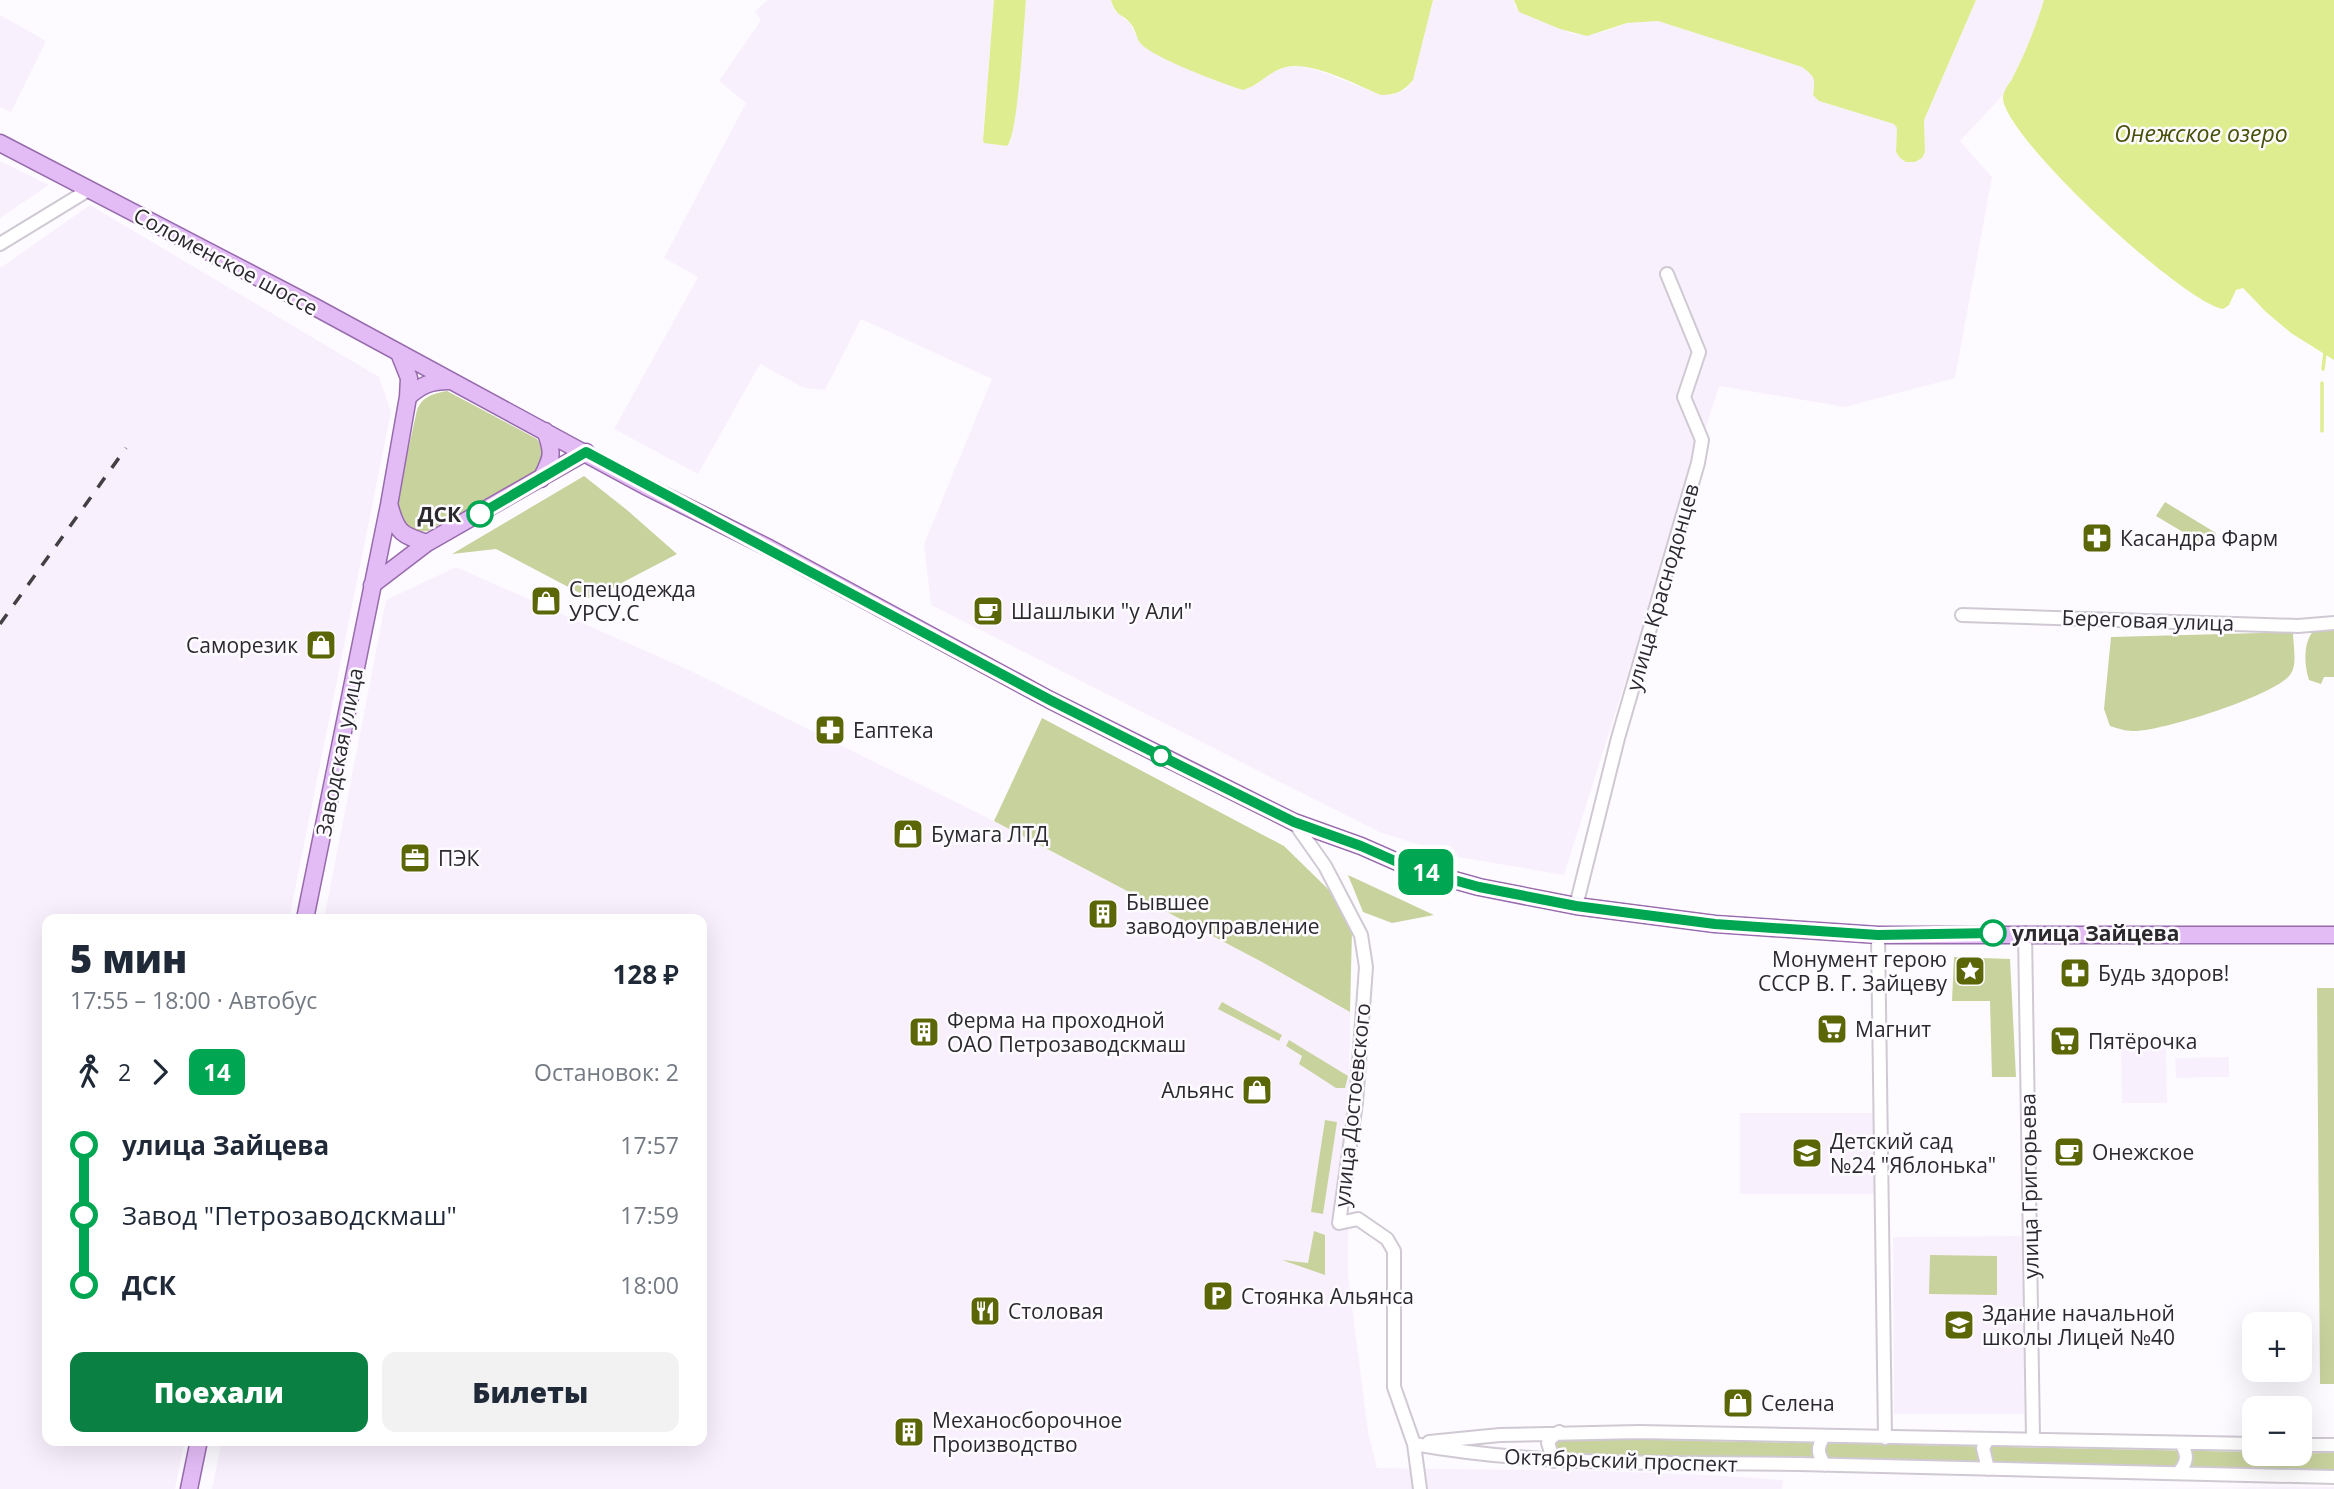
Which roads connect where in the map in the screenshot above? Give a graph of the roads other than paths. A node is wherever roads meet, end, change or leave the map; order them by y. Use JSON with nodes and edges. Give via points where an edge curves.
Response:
{"nodes":[{"id":1,"x":0,"y":143,"type":"edge"},
{"id":2,"x":90,"y":189,"type":"junction"},
{"id":3,"x":0,"y":244,"type":"edge"},
{"id":4,"x":1667,"y":274,"type":"dead end"},
{"id":5,"x":398,"y":353,"type":"junction"},
{"id":6,"x":451,"y":381,"type":"junction"},
{"id":7,"x":408,"y":397,"type":"junction"},
{"id":8,"x":545,"y":431,"type":"junction"},
{"id":9,"x":586,"y":452,"type":"junction"},
{"id":10,"x":541,"y":479,"type":"junction"},
{"id":11,"x":389,"y":505,"type":"junction"},
{"id":12,"x":427,"y":543,"type":"junction"},
{"id":13,"x":372,"y":585,"type":"junction"},
{"id":14,"x":1962,"y":615,"type":"dead end"},
{"id":15,"x":2334,"y":623,"type":"edge"},
{"id":16,"x":1294,"y":822,"type":"junction"},
{"id":17,"x":1576,"y":906,"type":"junction"},
{"id":18,"x":306,"y":914,"type":"edge"},
{"id":19,"x":2025,"y":933,"type":"junction"},
{"id":20,"x":1878,"y":935,"type":"junction"},
{"id":21,"x":2334,"y":935,"type":"edge"},
{"id":22,"x":1559,"y":1432,"type":"junction"},
{"id":23,"x":1824,"y":1436,"type":"junction"},
{"id":24,"x":1885,"y":1438,"type":"junction"},
{"id":25,"x":2033,"y":1438,"type":"junction"},
{"id":26,"x":1988,"y":1439,"type":"junction"},
{"id":27,"x":2181,"y":1443,"type":"junction"},
{"id":28,"x":1414,"y":1444,"type":"junction"},
{"id":29,"x":2242,"y":1444,"type":"edge"},
{"id":30,"x":2312,"y":1445,"type":"edge"},
{"id":31,"x":198,"y":1446,"type":"edge"},
{"id":32,"x":2334,"y":1446,"type":"edge"},
{"id":33,"x":1554,"y":1461,"type":"junction"},
{"id":34,"x":1825,"y":1465,"type":"junction"},
{"id":35,"x":1988,"y":1469,"type":"junction"},
{"id":36,"x":2178,"y":1473,"type":"junction"},
{"id":37,"x":2334,"y":1477,"type":"edge"},
{"id":38,"x":189,"y":1489,"type":"edge"},
{"id":39,"x":1420,"y":1489,"type":"edge"}],
"edges":[{"from":1,"to":2,"type":"main road","name":"Соломенское шоссе"},
{"from":2,"to":3,"type":"street"},
{"from":2,"to":5,"type":"main road","name":"Соломенское шоссе"},
{"from":4,"to":17,"type":"street","name":"улица Краснодонцев","via":[[1699,352],[1684,397],[1702,440]]},
{"from":5,"to":6,"type":"main road","name":"Соломенское шоссе"},
{"from":5,"to":7,"type":"main road","name":"Заводская улица","via":[[410,377]]},
{"from":6,"to":7,"type":"main road","via":[[434,381]]},
{"from":6,"to":8,"type":"main road"},
{"from":7,"to":11,"type":"main road","name":"Заводская улица"},
{"from":8,"to":9,"type":"main road"},
{"from":8,"to":10,"type":"main road","via":[[551,458]]},
{"from":9,"to":10,"type":"main road"},
{"from":9,"to":16,"type":"main road","via":[[1050,700]]},
{"from":10,"to":12,"type":"main road"},
{"from":11,"to":12,"type":"main road","via":[[395,526]]},
{"from":11,"to":13,"type":"main road","name":"Заводская улица"},
{"from":12,"to":13,"type":"main road"},
{"from":13,"to":18,"type":"main road","name":"Заводская улица"},
{"from":14,"to":15,"type":"street","name":"Береговая улица","via":[[2298,626]]},
{"from":16,"to":17,"type":"main road","via":[[1411,868]]},
{"from":16,"to":28,"type":"street","name":"улица Достоевского","via":[[1325,866],[1361,935],[1366,967],[1356,1103],[1339,1223],[1358,1219],[1387,1239],[1394,1251],[1394,1387]]},
{"from":17,"to":20,"type":"main road","via":[[1715,924]]},
{"from":19,"to":20,"type":"main road"},
{"from":19,"to":21,"type":"main road"},
{"from":19,"to":25,"type":"street","name":"улица Григорьева"},
{"from":20,"to":24,"type":"street"},
{"from":22,"to":23,"type":"street","name":"Октябрьский проспект"},
{"from":22,"to":28,"type":"street","name":"Октябрьский проспект"},
{"from":22,"to":33,"type":"street","via":[[1548,1443]]},
{"from":23,"to":24,"type":"street","name":"Октябрьский проспект"},
{"from":23,"to":34,"type":"street","via":[[1818,1454]]},
{"from":24,"to":26,"type":"street","name":"Октябрьский проспект"},
{"from":25,"to":26,"type":"street","name":"Октябрьский проспект"},
{"from":25,"to":27,"type":"street","name":"Октябрьский проспект"},
{"from":26,"to":35,"type":"street","via":[[1983,1448]]},
{"from":27,"to":29,"type":"street","name":"Октябрьский проспект"},
{"from":27,"to":36,"type":"street","via":[[2187,1457]]},
{"from":28,"to":33,"type":"street","name":"Октябрьский проспект"},
{"from":28,"to":39,"type":"street","name":"улица Достоевского"},
{"from":30,"to":32,"type":"street"},
{"from":31,"to":38,"type":"main road"},
{"from":33,"to":34,"type":"street","name":"Октябрьский проспект"},
{"from":34,"to":35,"type":"street","name":"Октябрьский проспект"},
{"from":35,"to":36,"type":"street","name":"Октябрьский проспект"},
{"from":36,"to":37,"type":"street","name":"Октябрьский проспект"}]}
